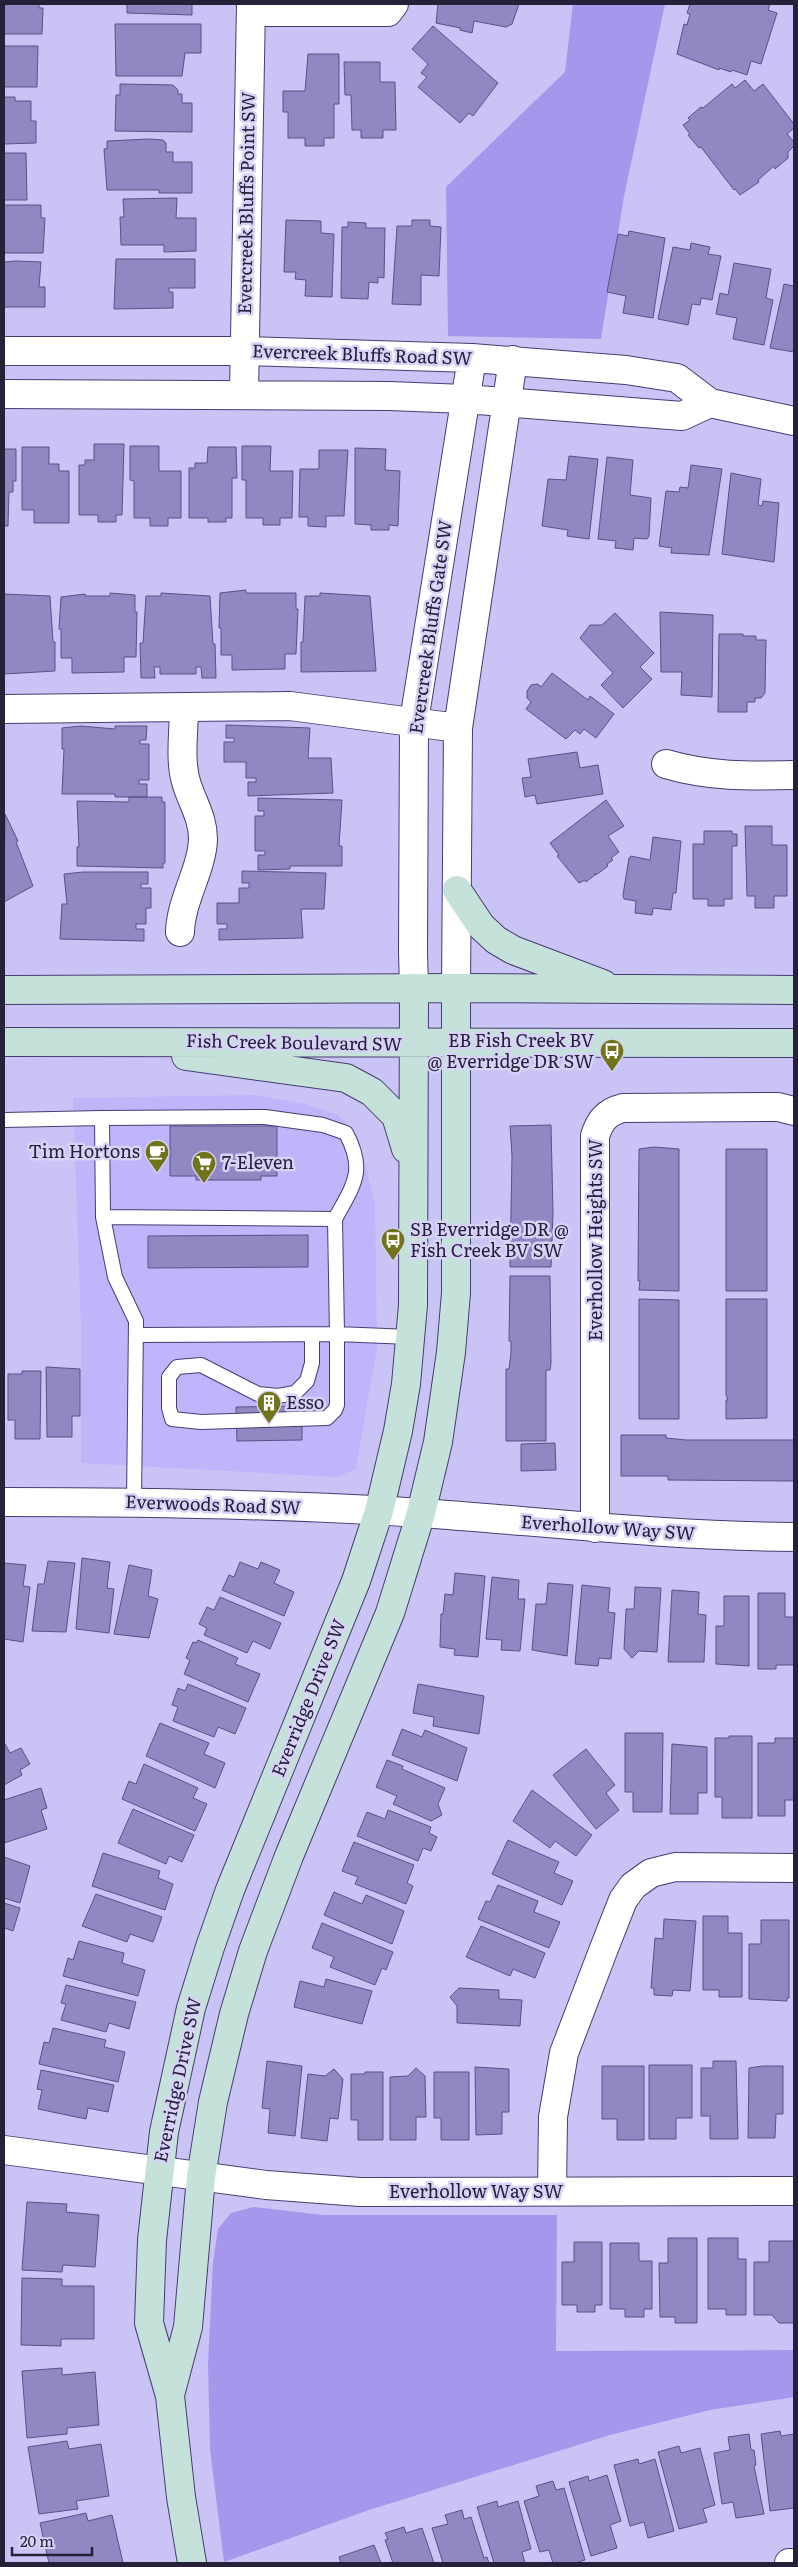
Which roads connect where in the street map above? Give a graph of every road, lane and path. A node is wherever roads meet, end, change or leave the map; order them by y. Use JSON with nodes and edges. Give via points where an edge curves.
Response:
{"nodes":[{"id":1,"x":394,"y":4,"type":"edge"},
{"id":2,"x":251,"y":8,"type":"edge"},
{"id":3,"x":4,"y":351,"type":"edge"},
{"id":4,"x":244,"y":351,"type":"junction"},
{"id":5,"x":472,"y":358,"type":"junction"},
{"id":6,"x":513,"y":360,"type":"junction"},
{"id":7,"x":4,"y":394,"type":"edge"},
{"id":8,"x":244,"y":394,"type":"junction"},
{"id":9,"x":465,"y":399,"type":"junction"},
{"id":10,"x":506,"y":402,"type":"junction"},
{"id":11,"x":710,"y":403,"type":"junction"},
{"id":12,"x":794,"y":421,"type":"edge"},
{"id":13,"x":184,"y":708,"type":"junction"},
{"id":14,"x":4,"y":709,"type":"edge"},
{"id":15,"x":414,"y":721,"type":"junction"},
{"id":16,"x":458,"y":728,"type":"junction"},
{"id":17,"x":666,"y":764,"type":"dead end"},
{"id":18,"x":794,"y":775,"type":"edge"},
{"id":19,"x":457,"y":890,"type":"junction"},
{"id":20,"x":180,"y":932,"type":"dead end"},
{"id":21,"x":414,"y":988,"type":"junction"},
{"id":22,"x":456,"y":988,"type":"junction"},
{"id":23,"x":616,"y":989,"type":"junction"},
{"id":24,"x":4,"y":990,"type":"edge"},
{"id":25,"x":794,"y":990,"type":"edge"},
{"id":26,"x":63,"y":1041,"type":"junction"},
{"id":27,"x":4,"y":1042,"type":"edge"},
{"id":28,"x":414,"y":1044,"type":"junction"},
{"id":29,"x":456,"y":1044,"type":"junction"},
{"id":30,"x":794,"y":1044,"type":"edge"},
{"id":31,"x":794,"y":1111,"type":"edge"},
{"id":32,"x":102,"y":1118,"type":"junction"},
{"id":33,"x":4,"y":1120,"type":"edge"},
{"id":34,"x":414,"y":1206,"type":"junction"},
{"id":35,"x":103,"y":1217,"type":"junction"},
{"id":36,"x":335,"y":1219,"type":"junction"},
{"id":37,"x":337,"y":1334,"type":"junction"},
{"id":38,"x":136,"y":1335,"type":"junction"},
{"id":39,"x":312,"y":1335,"type":"junction"},
{"id":40,"x":410,"y":1337,"type":"junction"},
{"id":41,"x":4,"y":1502,"type":"edge"},
{"id":42,"x":134,"y":1502,"type":"junction"},
{"id":43,"x":379,"y":1511,"type":"junction"},
{"id":44,"x":421,"y":1514,"type":"junction"},
{"id":45,"x":595,"y":1528,"type":"junction"},
{"id":46,"x":794,"y":1537,"type":"edge"},
{"id":47,"x":251,"y":1839,"type":"junction"},
{"id":48,"x":290,"y":1856,"type":"junction"},
{"id":49,"x":794,"y":1868,"type":"edge"},
{"id":50,"x":4,"y":2150,"type":"edge"},
{"id":51,"x":159,"y":2171,"type":"junction"},
{"id":52,"x":201,"y":2177,"type":"junction"},
{"id":53,"x":794,"y":2191,"type":"edge"},
{"id":54,"x":552,"y":2192,"type":"junction"},
{"id":55,"x":170,"y":2396,"type":"junction"},
{"id":56,"x":794,"y":2562,"type":"edge"},
{"id":57,"x":192,"y":2563,"type":"edge"},
{"id":58,"x":788,"y":2563,"type":"edge"}],
"edges":[{"from":1,"to":2,"type":"street","name":"Evercreek Bluffs Point SW","via":[[388,12]]},
{"from":2,"to":4,"type":"street","name":"Evercreek Bluffs Point SW"},
{"from":3,"to":4,"type":"street","name":"Evercreek Bluffs Road SW"},
{"from":4,"to":5,"type":"street","name":"Evercreek Bluffs Road SW"},
{"from":4,"to":8,"type":"street","name":"Evercreek Bluffs Point SW"},
{"from":5,"to":6,"type":"street","name":"Evercreek Bluffs Road SW"},
{"from":5,"to":9,"type":"street","name":"Evercreek Bluffs Gate SW"},
{"from":6,"to":10,"type":"street"},
{"from":6,"to":11,"type":"street","name":"Evercreek Bluffs Road SW","via":[[677,378]]},
{"from":7,"to":8,"type":"street"},
{"from":8,"to":9,"type":"street"},
{"from":9,"to":10,"type":"street"},
{"from":9,"to":15,"type":"street","name":"Evercreek Bluffs Gate SW"},
{"from":10,"to":11,"type":"street","via":[[682,416]]},
{"from":10,"to":16,"type":"street"},
{"from":11,"to":12,"type":"street","name":"Evercreek Bluffs Road SW"},
{"from":13,"to":14,"type":"street"},
{"from":13,"to":15,"type":"street","via":[[290,706]]},
{"from":13,"to":20,"type":"street","via":[[184,773],[199,812],[203,841],[180,915]]},
{"from":15,"to":16,"type":"street"},
{"from":15,"to":21,"type":"street","name":"Evercreek Bluffs Gate SW"},
{"from":16,"to":19,"type":"street"},
{"from":17,"to":18,"type":"street","via":[[730,776]]},
{"from":19,"to":22,"type":"street"},
{"from":19,"to":23,"type":"street","via":[[481,926],[496,940],[513,950]]},
{"from":21,"to":22,"type":"street"},
{"from":21,"to":24,"type":"street"},
{"from":21,"to":28,"type":"street","name":"Everridge Drive SW"},
{"from":22,"to":23,"type":"street"},
{"from":22,"to":29,"type":"street","name":"Everridge Drive SW"},
{"from":23,"to":25,"type":"street"},
{"from":26,"to":27,"type":"street","name":"Fish Creek Boulevard SW"},
{"from":26,"to":28,"type":"street","name":"Fish Creek Boulevard SW"},
{"from":26,"to":34,"type":"street","via":[[346,1078],[372,1092],[396,1116],[406,1145]]},
{"from":28,"to":29,"type":"street","name":"Fish Creek Boulevard SW"},
{"from":28,"to":34,"type":"street","name":"Everridge Drive SW"},
{"from":29,"to":30,"type":"street","name":"Fish Creek Boulevard SW"},
{"from":29,"to":44,"type":"street","name":"Everridge Drive SW","via":[[456,1293],[438,1442]]},
{"from":31,"to":45,"type":"street","name":"Everhollow Heights SW","via":[[778,1107],[623,1108],[612,1111],[598,1126],[595,1136]]},
{"from":32,"to":33,"type":"lane"},
{"from":32,"to":35,"type":"lane"},
{"from":32,"to":36,"type":"lane","via":[[264,1117],[323,1125],[346,1134],[356,1153],[355,1181]]},
{"from":34,"to":40,"type":"street","name":"Everridge Drive SW","via":[[415,1259]]},
{"from":35,"to":36,"type":"lane"},
{"from":35,"to":38,"type":"lane","via":[[115,1277],[136,1321]]},
{"from":36,"to":37,"type":"lane"},
{"from":37,"to":39,"type":"lane"},
{"from":37,"to":39,"type":"lane","via":[[337,1405],[327,1418],[202,1422],[172,1419],[169,1377],[177,1367],[201,1364],[258,1394],[278,1396],[295,1393],[307,1381],[312,1363]]},
{"from":37,"to":40,"type":"lane"},
{"from":38,"to":39,"type":"lane"},
{"from":38,"to":42,"type":"lane"},
{"from":40,"to":43,"type":"street","name":"Everridge Drive SW","via":[[398,1432]]},
{"from":41,"to":42,"type":"street","name":"Everwoods Road SW"},
{"from":42,"to":43,"type":"street","name":"Everwoods Road SW"},
{"from":43,"to":44,"type":"street","name":"Everwoods Road SW"},
{"from":43,"to":47,"type":"street","name":"Everridge Drive SW","via":[[353,1590]]},
{"from":44,"to":45,"type":"street","name":"Everhollow Way SW"},
{"from":44,"to":48,"type":"street","name":"Everridge Drive SW","via":[[390,1613]]},
{"from":45,"to":46,"type":"street","name":"Everhollow Way SW"},
{"from":47,"to":48,"type":"street"},
{"from":47,"to":51,"type":"street","name":"Everridge Drive SW","via":[[191,2008],[164,2132]]},
{"from":48,"to":52,"type":"street","name":"Everridge Drive SW","via":[[253,1951],[234,2014],[218,2076]]},
{"from":49,"to":54,"type":"street","via":[[675,1867],[651,1873],[633,1886],[623,1900],[564,2053],[553,2117]]},
{"from":50,"to":51,"type":"street","name":"Everhollow Way SW"},
{"from":51,"to":52,"type":"street","name":"Everhollow Way SW"},
{"from":51,"to":55,"type":"street","name":"Everridge Drive SW","via":[[149,2323]]},
{"from":52,"to":54,"type":"street","name":"Everhollow Way SW","via":[[350,2192]]},
{"from":52,"to":55,"type":"street","name":"Everridge Drive SW","via":[[188,2327]]},
{"from":53,"to":54,"type":"street","name":"Everhollow Way SW"},
{"from":55,"to":57,"type":"street","name":"Everridge Drive SW"},
{"from":56,"to":58,"type":"street"}]}
